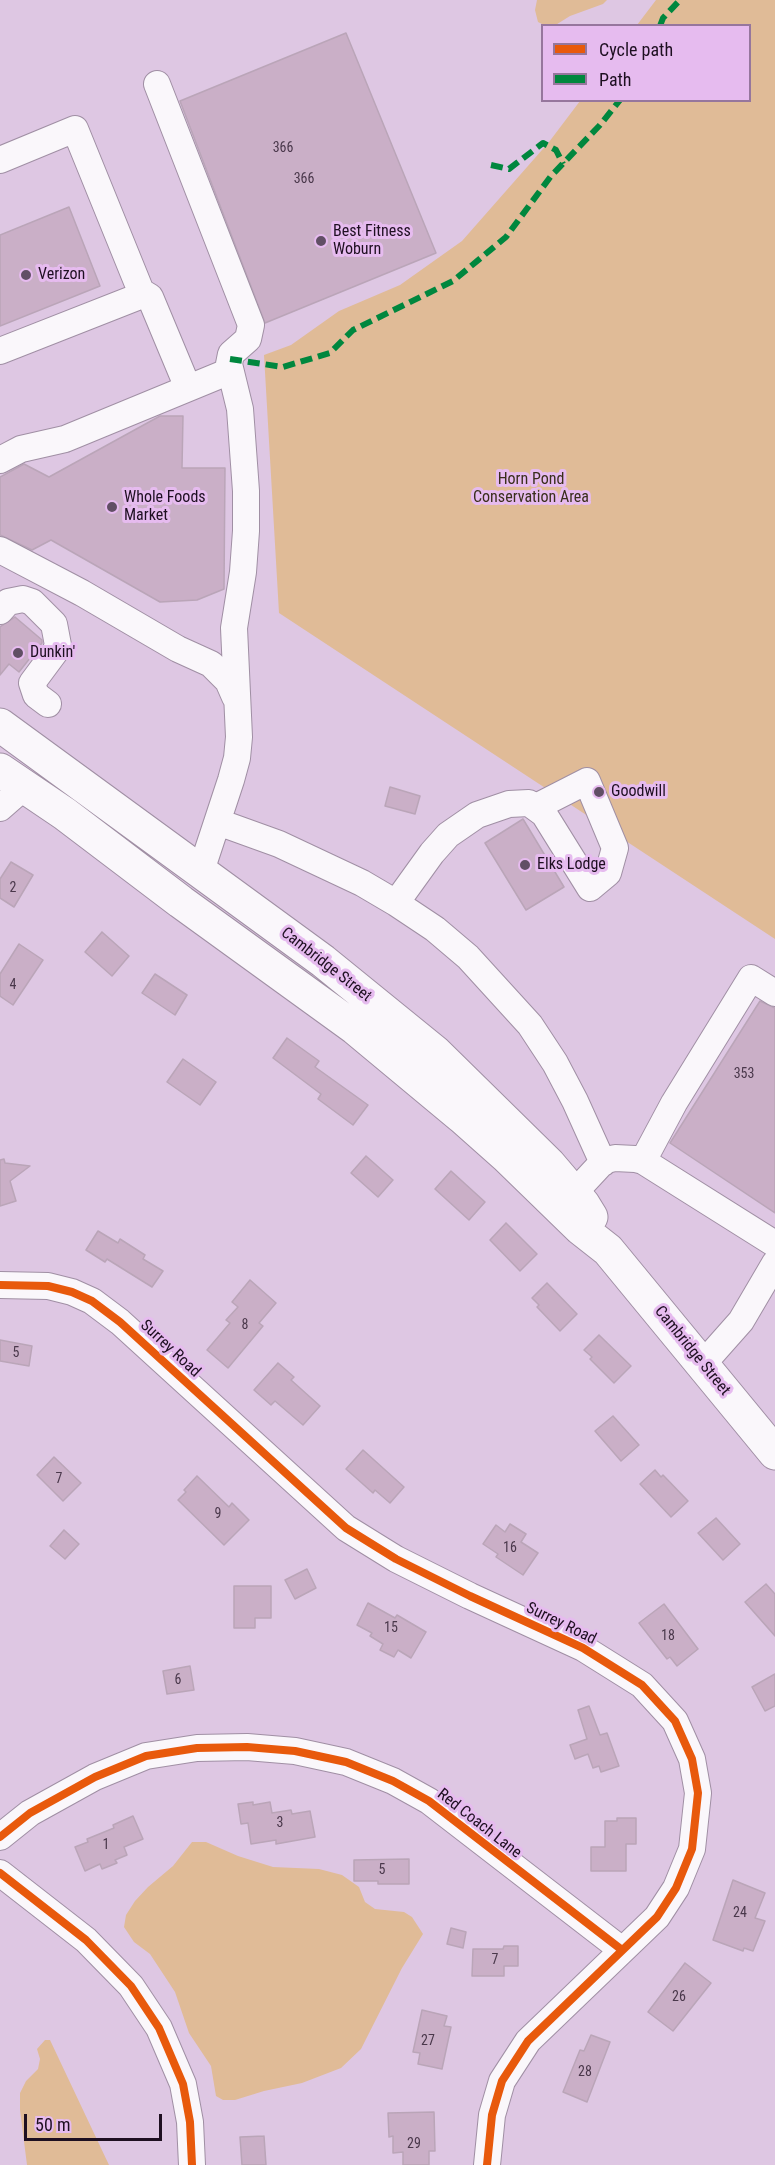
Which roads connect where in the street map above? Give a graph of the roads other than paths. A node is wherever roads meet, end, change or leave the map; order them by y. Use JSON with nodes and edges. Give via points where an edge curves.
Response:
{"nodes":[{"id":1,"x":157,"y":84,"type":"dead end"},
{"id":2,"x":0,"y":160,"type":"edge"},
{"id":3,"x":142,"y":294,"type":"junction"},
{"id":4,"x":0,"y":351,"type":"edge"},
{"id":5,"x":230,"y":371,"type":"junction"},
{"id":6,"x":188,"y":388,"type":"junction"},
{"id":7,"x":0,"y":460,"type":"edge"},
{"id":8,"x":0,"y":550,"type":"edge"},
{"id":9,"x":0,"y":611,"type":"edge"},
{"id":10,"x":236,"y":700,"type":"junction"},
{"id":11,"x":48,"y":704,"type":"dead end"},
{"id":12,"x":0,"y":725,"type":"edge"},
{"id":13,"x":12,"y":778,"type":"edge"},
{"id":14,"x":536,"y":807,"type":"dead end"},
{"id":15,"x":0,"y":808,"type":"edge"},
{"id":16,"x":218,"y":822,"type":"junction"},
{"id":17,"x":201,"y":871,"type":"junction"},
{"id":18,"x":181,"y":902,"type":"junction"},
{"id":19,"x":396,"y":903,"type":"junction"},
{"id":20,"x":775,"y":993,"type":"edge"},
{"id":21,"x":643,"y":1161,"type":"junction"},
{"id":22,"x":603,"y":1163,"type":"junction"},
{"id":23,"x":574,"y":1193,"type":"junction"},
{"id":24,"x":775,"y":1244,"type":"edge"},
{"id":25,"x":608,"y":1250,"type":"junction"},
{"id":26,"x":775,"y":1263,"type":"edge"},
{"id":27,"x":0,"y":1285,"type":"edge"},
{"id":28,"x":702,"y":1365,"type":"junction"},
{"id":29,"x":775,"y":1453,"type":"edge"},
{"id":30,"x":0,"y":1837,"type":"edge"},
{"id":31,"x":0,"y":1873,"type":"edge"},
{"id":32,"x":622,"y":1950,"type":"junction"},
{"id":33,"x":192,"y":2165,"type":"edge"},
{"id":34,"x":487,"y":2165,"type":"edge"}],
"edges":[{"from":1,"to":5,"type":"street","via":[[249,316],[248,339],[231,354]]},
{"from":2,"to":3,"type":"street","via":[[75,129]]},
{"from":3,"to":4,"type":"street"},
{"from":3,"to":6,"type":"street","via":[[150,297]]},
{"from":5,"to":6,"type":"street"},
{"from":5,"to":10,"type":"street","via":[[240,409],[246,491],[243,572],[234,628]]},
{"from":6,"to":7,"type":"street","via":[[65,439],[21,449]]},
{"from":8,"to":10,"type":"street","via":[[211,664],[228,681]]},
{"from":9,"to":11,"type":"street","via":[[8,602],[23,599],[32,602],[54,624],[58,645],[32,683],[36,695]]},
{"from":10,"to":16,"type":"street","via":[[237,758]]},
{"from":12,"to":17,"type":"highway","name":"Cambridge Street"},
{"from":13,"to":15,"type":"street"},
{"from":13,"to":18,"type":"highway","name":"Cambridge Street"},
{"from":14,"to":19,"type":"street","via":[[522,802],[509,804],[461,825],[432,853]]},
{"from":16,"to":17,"type":"street"},
{"from":16,"to":19,"type":"street","via":[[308,857]]},
{"from":17,"to":18,"type":"highway"},
{"from":17,"to":23,"type":"highway","name":"Cambridge Street","via":[[323,961],[435,1053]]},
{"from":18,"to":25,"type":"highway","name":"Cambridge Street","via":[[355,1028],[462,1117]]},
{"from":19,"to":22,"type":"street","via":[[468,957],[530,1025],[565,1082]]},
{"from":20,"to":21,"type":"street","via":[[751,978]]},
{"from":21,"to":22,"type":"street","via":[[615,1158]]},
{"from":21,"to":24,"type":"street"},
{"from":22,"to":23,"type":"street"},
{"from":23,"to":25,"type":"highway","name":"Cambridge Street"},
{"from":25,"to":28,"type":"highway","name":"Cambridge Street"},
{"from":26,"to":28,"type":"street","via":[[741,1321]]},
{"from":27,"to":32,"type":"street","name":"Surrey Road","via":[[48,1286],[92,1301],[120,1322],[346,1528],[417,1570],[583,1647],[642,1685],[675,1721],[692,1760],[698,1793],[692,1849],[676,1888],[657,1917]]},
{"from":28,"to":29,"type":"highway","name":"Cambridge Street"},
{"from":30,"to":32,"type":"street","name":"Red Coach Lane","via":[[58,1797],[146,1756],[197,1748],[295,1751],[346,1762],[429,1801]]},
{"from":31,"to":33,"type":"street","via":[[86,1940],[131,1986],[159,2028],[183,2084]]},
{"from":32,"to":34,"type":"street","name":"Surrey Road","via":[[528,2041],[502,2081],[492,2115]]}]}
